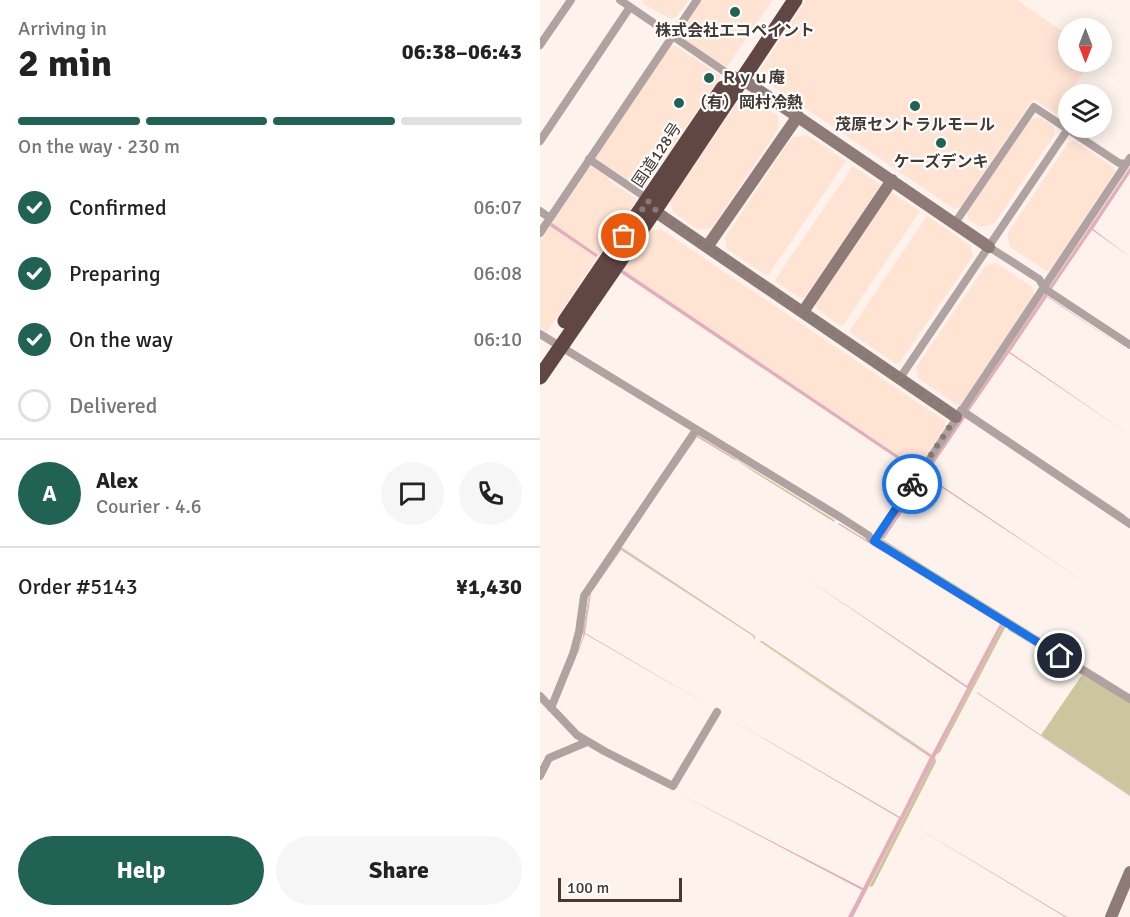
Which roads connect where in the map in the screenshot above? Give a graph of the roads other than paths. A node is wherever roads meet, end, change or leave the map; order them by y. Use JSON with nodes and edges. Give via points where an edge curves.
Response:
{"nodes":[{"id":1,"x":571,"y":0,"type":"edge"},
{"id":2,"x":620,"y":0,"type":"edge"},
{"id":3,"x":697,"y":0,"type":"edge"},
{"id":4,"x":783,"y":0,"type":"edge"},
{"id":5,"x":795,"y":0,"type":"edge"},
{"id":6,"x":630,"y":7,"type":"junction"},
{"id":7,"x":671,"y":36,"type":"junction"},
{"id":8,"x":540,"y":45,"type":"edge"},
{"id":9,"x":736,"y":78,"type":"junction"},
{"id":10,"x":798,"y":116,"type":"junction"},
{"id":11,"x":1058,"y":123,"type":"edge"},
{"id":12,"x":1062,"y":138,"type":"edge"},
{"id":13,"x":1082,"y":138,"type":"edge"},
{"id":14,"x":540,"y":141,"type":"edge"},
{"id":15,"x":589,"y":159,"type":"junction"},
{"id":16,"x":1128,"y":161,"type":"edge"},
{"id":17,"x":892,"y":180,"type":"junction"},
{"id":18,"x":652,"y":205,"type":"junction"},
{"id":19,"x":540,"y":211,"type":"edge"},
{"id":20,"x":550,"y":218,"type":"junction"},
{"id":21,"x":955,"y":223,"type":"junction"},
{"id":22,"x":540,"y":233,"type":"edge"},
{"id":23,"x":707,"y":247,"type":"junction"},
{"id":24,"x":989,"y":247,"type":"junction"},
{"id":25,"x":1044,"y":285,"type":"junction"},
{"id":26,"x":803,"y":312,"type":"junction"},
{"id":27,"x":551,"y":341,"type":"edge"},
{"id":28,"x":1130,"y":345,"type":"edge"},
{"id":29,"x":540,"y":359,"type":"edge"},
{"id":30,"x":540,"y":377,"type":"edge"},
{"id":31,"x":900,"y":378,"type":"junction"},
{"id":32,"x":959,"y":414,"type":"junction"},
{"id":33,"x":696,"y":430,"type":"junction"},
{"id":34,"x":1130,"y":524,"type":"edge"},
{"id":35,"x":874,"y":541,"type":"junction"},
{"id":36,"x":540,"y":696,"type":"edge"},
{"id":37,"x":1130,"y":699,"type":"edge"},
{"id":38,"x":551,"y":708,"type":"junction"},
{"id":39,"x":717,"y":712,"type":"dead end"},
{"id":40,"x":587,"y":742,"type":"junction"},
{"id":41,"x":540,"y":776,"type":"edge"},
{"id":42,"x":1130,"y":872,"type":"edge"},
{"id":43,"x":1111,"y":917,"type":"edge"}],
"edges":[{"from":1,"to":8,"type":"street"},
{"from":2,"to":6,"type":"street"},
{"from":3,"to":7,"type":"street"},
{"from":4,"to":9,"type":"highway","name":"国道128号"},
{"from":5,"to":9,"type":"highway","name":"国道128号"},
{"from":6,"to":7,"type":"street"},
{"from":6,"to":14,"type":"street"},
{"from":7,"to":9,"type":"street"},
{"from":7,"to":15,"type":"street"},
{"from":9,"to":10,"type":"street"},
{"from":9,"to":18,"type":"highway","name":"国道128号"},
{"from":10,"to":17,"type":"street"},
{"from":10,"to":23,"type":"street"},
{"from":11,"to":21,"type":"street","via":[[1034,107]]},
{"from":12,"to":24,"type":"street"},
{"from":13,"to":16,"type":"street","via":[[1119,163]]},
{"from":15,"to":18,"type":"street"},
{"from":15,"to":20,"type":"street"},
{"from":16,"to":25,"type":"street"},
{"from":17,"to":21,"type":"street"},
{"from":17,"to":26,"type":"street"},
{"from":18,"to":23,"type":"street"},
{"from":18,"to":27,"type":"highway","name":"国道128号"},
{"from":19,"to":20,"type":"street"},
{"from":20,"to":22,"type":"street"},
{"from":21,"to":24,"type":"street"},
{"from":23,"to":26,"type":"street"},
{"from":24,"to":25,"type":"street"},
{"from":24,"to":31,"type":"street"},
{"from":25,"to":28,"type":"street"},
{"from":25,"to":32,"type":"street"},
{"from":26,"to":31,"type":"street"},
{"from":27,"to":29,"type":"highway","name":"国道128号"},
{"from":27,"to":30,"type":"highway","name":"国道128号"},
{"from":27,"to":33,"type":"street"},
{"from":31,"to":32,"type":"street"},
{"from":32,"to":34,"type":"street"},
{"from":32,"to":35,"type":"street"},
{"from":33,"to":35,"type":"street"},
{"from":33,"to":38,"type":"street","via":[[584,596],[573,654]]},
{"from":35,"to":37,"type":"street"},
{"from":36,"to":38,"type":"street"},
{"from":38,"to":40,"type":"street"},
{"from":39,"to":40,"type":"street","via":[[674,786]]},
{"from":40,"to":41,"type":"street","via":[[549,758]]},
{"from":42,"to":43,"type":"street"}]}
